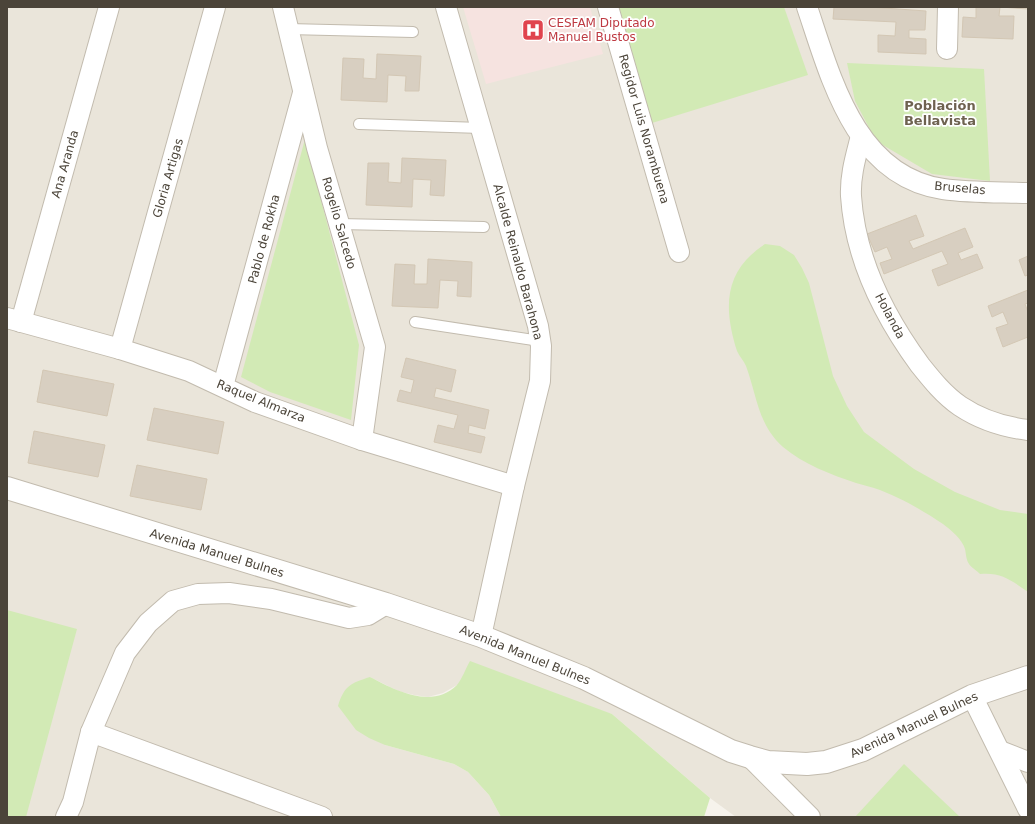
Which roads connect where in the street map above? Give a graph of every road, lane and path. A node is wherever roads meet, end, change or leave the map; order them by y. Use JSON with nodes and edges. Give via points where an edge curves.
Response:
{"nodes":[{"id":1,"x":109,"y":7,"type":"edge"},
{"id":2,"x":216,"y":7,"type":"edge"},
{"id":3,"x":283,"y":7,"type":"edge"},
{"id":4,"x":446,"y":7,"type":"edge"},
{"id":5,"x":608,"y":7,"type":"edge"},
{"id":6,"x":807,"y":7,"type":"edge"},
{"id":7,"x":948,"y":7,"type":"edge"},
{"id":8,"x":288,"y":29,"type":"junction"},
{"id":9,"x":413,"y":32,"type":"dead end"},
{"id":10,"x":947,"y":49,"type":"dead end"},
{"id":11,"x":304,"y":92,"type":"junction"},
{"id":12,"x":359,"y":124,"type":"dead end"},
{"id":13,"x":481,"y":128,"type":"junction"},
{"id":14,"x":861,"y":136,"type":"junction"},
{"id":15,"x":1028,"y":193,"type":"edge"},
{"id":16,"x":339,"y":224,"type":"junction"},
{"id":17,"x":484,"y":227,"type":"dead end"},
{"id":18,"x":679,"y":252,"type":"dead end"},
{"id":19,"x":14,"y":320,"type":"edge"},
{"id":20,"x":415,"y":322,"type":"dead end"},
{"id":21,"x":540,"y":341,"type":"junction"},
{"id":22,"x":120,"y":349,"type":"junction"},
{"id":23,"x":223,"y":386,"type":"junction"},
{"id":24,"x":1028,"y":430,"type":"edge"},
{"id":25,"x":362,"y":440,"type":"junction"},
{"id":26,"x":514,"y":486,"type":"junction"},
{"id":27,"x":7,"y":488,"type":"edge"},
{"id":28,"x":386,"y":604,"type":"junction"},
{"id":29,"x":481,"y":636,"type":"junction"},
{"id":30,"x":1028,"y":677,"type":"edge"},
{"id":31,"x":972,"y":696,"type":"junction"},
{"id":32,"x":91,"y":732,"type":"junction"},
{"id":33,"x":1000,"y":751,"type":"junction"},
{"id":34,"x":750,"y":757,"type":"junction"},
{"id":35,"x":1028,"y":762,"type":"edge"},
{"id":36,"x":1028,"y":809,"type":"edge"},
{"id":37,"x":66,"y":817,"type":"edge"},
{"id":38,"x":322,"y":817,"type":"edge"},
{"id":39,"x":810,"y":817,"type":"edge"}],
"edges":[{"from":1,"to":19,"type":"street","name":"Ana Aranda"},
{"from":2,"to":22,"type":"street","name":"Gloria Artigas"},
{"from":3,"to":8,"type":"street","name":"Rogelio Salcedo"},
{"from":4,"to":13,"type":"street","name":"Alcalde Reinaldo Barahona"},
{"from":5,"to":18,"type":"street","name":"Regidor Luis Norambuena"},
{"from":6,"to":14,"type":"street","name":"Bruselas","via":[[838,96]]},
{"from":7,"to":10,"type":"street"},
{"from":8,"to":9,"type":"lane"},
{"from":8,"to":11,"type":"street","name":"Rogelio Salcedo"},
{"from":11,"to":16,"type":"street","name":"Rogelio Salcedo"},
{"from":11,"to":23,"type":"street","name":"Pablo de Rokha"},
{"from":12,"to":13,"type":"lane"},
{"from":13,"to":21,"type":"street","name":"Alcalde Reinaldo Barahona","via":[[538,326]]},
{"from":14,"to":15,"type":"street","name":"Bruselas","via":[[888,165],[926,185]]},
{"from":14,"to":24,"type":"street","name":"Holanda","via":[[852,173],[851,196],[855,222],[867,270],[892,324],[925,371],[959,405],[993,422]]},
{"from":16,"to":17,"type":"lane"},
{"from":16,"to":25,"type":"street","name":"Rogelio Salcedo","via":[[375,347]]},
{"from":19,"to":22,"type":"street","name":"Raquel Almarza"},
{"from":20,"to":21,"type":"lane"},
{"from":21,"to":26,"type":"street","name":"Alcalde Reinaldo Barahona","via":[[540,381]]},
{"from":22,"to":23,"type":"street","name":"Raquel Almarza"},
{"from":23,"to":25,"type":"street","name":"Raquel Almarza","via":[[255,402]]},
{"from":25,"to":26,"type":"street","name":"Raquel Almarza"},
{"from":26,"to":29,"type":"street","name":"Alcalde Reinaldo Barahona"},
{"from":27,"to":28,"type":"street","name":"Avenida Manuel Bulnes"},
{"from":28,"to":29,"type":"street","name":"Avenida Manuel Bulnes"},
{"from":28,"to":32,"type":"street","via":[[368,615],[349,618],[229,593],[198,594],[173,601],[148,623],[125,653]]},
{"from":29,"to":34,"type":"street","name":"Avenida Manuel Bulnes","via":[[584,678],[732,751]]},
{"from":30,"to":31,"type":"street","name":"Avenida Manuel Bulnes"},
{"from":31,"to":33,"type":"street"},
{"from":31,"to":34,"type":"street","name":"Avenida Manuel Bulnes","via":[[845,757],[826,762],[794,764],[768,762]]},
{"from":32,"to":37,"type":"street","via":[[73,802]]},
{"from":32,"to":38,"type":"street"},
{"from":33,"to":35,"type":"street"},
{"from":33,"to":36,"type":"street"},
{"from":34,"to":39,"type":"street"}]}
